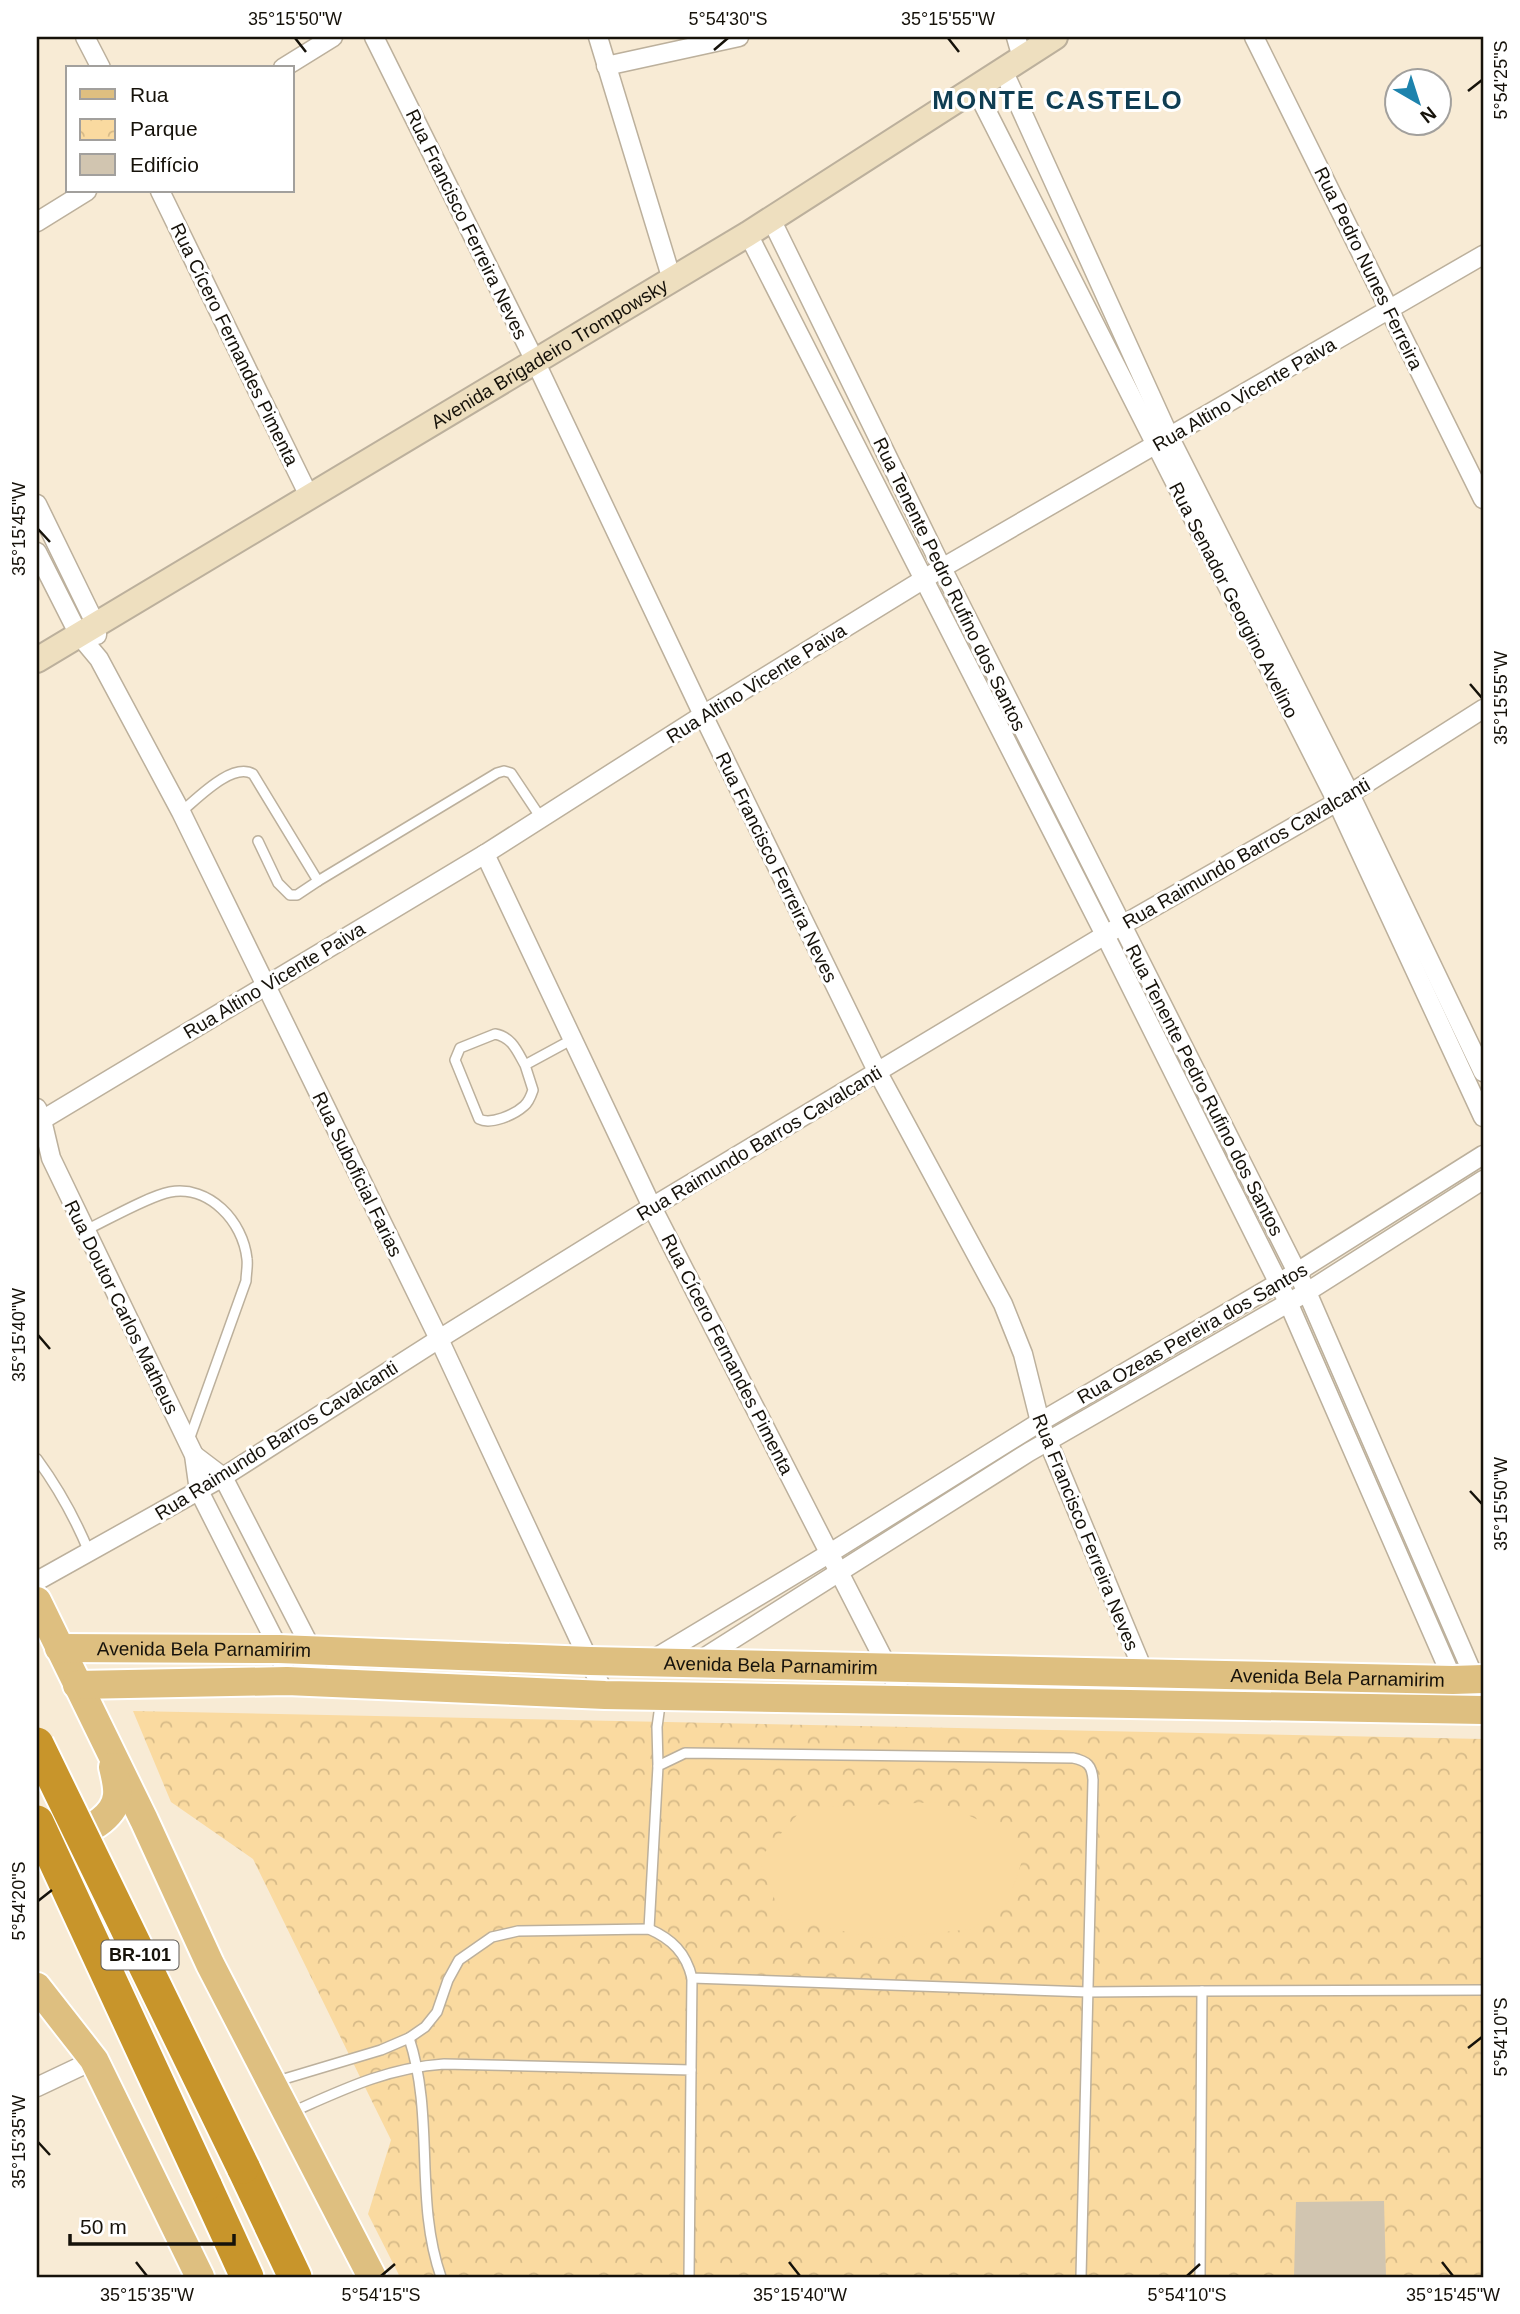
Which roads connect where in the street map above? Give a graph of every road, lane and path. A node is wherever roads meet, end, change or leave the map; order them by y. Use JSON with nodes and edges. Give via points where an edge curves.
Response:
{"nodes":[{"id":1,"x":85,"y":37,"type":"edge"},
{"id":2,"x":333,"y":37,"type":"edge"},
{"id":3,"x":374,"y":37,"type":"edge"},
{"id":4,"x":598,"y":37,"type":"edge"},
{"id":5,"x":739,"y":37,"type":"edge"},
{"id":6,"x":1254,"y":37,"type":"edge"},
{"id":7,"x":1029,"y":48,"type":"edge"},
{"id":8,"x":99,"y":66,"type":"edge"},
{"id":9,"x":286,"y":66,"type":"edge"},
{"id":10,"x":606,"y":66,"type":"junction"},
{"id":11,"x":975,"y":88,"type":"junction"},
{"id":12,"x":85,"y":192,"type":"edge"},
{"id":13,"x":160,"y":192,"type":"edge"},
{"id":14,"x":771,"y":219,"type":"junction"},
{"id":15,"x":37,"y":222,"type":"edge"},
{"id":16,"x":748,"y":234,"type":"junction"},
{"id":17,"x":1483,"y":256,"type":"edge"},
{"id":18,"x":672,"y":280,"type":"junction"},
{"id":19,"x":1390,"y":309,"type":"junction"},
{"id":20,"x":536,"y":363,"type":"junction"},
{"id":21,"x":1163,"y":442,"type":"junction"},
{"id":22,"x":310,"y":498,"type":"junction"},
{"id":23,"x":1483,"y":499,"type":"edge"},
{"id":24,"x":37,"y":504,"type":"edge"},
{"id":25,"x":37,"y":552,"type":"edge"},
{"id":26,"x":942,"y":568,"type":"junction"},
{"id":27,"x":925,"y":579,"type":"junction"},
{"id":28,"x":87,"y":630,"type":"junction"},
{"id":29,"x":37,"y":660,"type":"edge"},
{"id":30,"x":1483,"y":709,"type":"edge"},
{"id":31,"x":702,"y":715,"type":"junction"},
{"id":32,"x":1344,"y":798,"type":"junction"},
{"id":33,"x":181,"y":812,"type":"junction"},
{"id":34,"x":541,"y":818,"type":"junction"},
{"id":35,"x":258,"y":841,"type":"dead end"},
{"id":36,"x":485,"y":854,"type":"junction"},
{"id":37,"x":318,"y":881,"type":"junction"},
{"id":38,"x":1121,"y":926,"type":"junction"},
{"id":39,"x":1105,"y":935,"type":"junction"},
{"id":40,"x":265,"y":985,"type":"junction"},
{"id":41,"x":573,"y":1039,"type":"junction"},
{"id":42,"x":525,"y":1065,"type":"junction"},
{"id":43,"x":877,"y":1071,"type":"junction"},
{"id":44,"x":1483,"y":1072,"type":"edge"},
{"id":45,"x":39,"y":1117,"type":"edge"},
{"id":46,"x":1483,"y":1117,"type":"edge"},
{"id":47,"x":37,"y":1143,"type":"edge"},
{"id":48,"x":1483,"y":1155,"type":"edge"},
{"id":49,"x":51,"y":1158,"type":"junction"},
{"id":50,"x":1483,"y":1180,"type":"edge"},
{"id":51,"x":652,"y":1207,"type":"junction"},
{"id":52,"x":86,"y":1230,"type":"junction"},
{"id":53,"x":1297,"y":1272,"type":"junction"},
{"id":54,"x":1278,"y":1283,"type":"junction"},
{"id":55,"x":1307,"y":1292,"type":"junction"},
{"id":56,"x":1288,"y":1302,"type":"junction"},
{"id":57,"x":439,"y":1339,"type":"junction"},
{"id":58,"x":1040,"y":1422,"type":"junction"},
{"id":59,"x":1048,"y":1441,"type":"junction"},
{"id":60,"x":191,"y":1449,"type":"junction"},
{"id":61,"x":37,"y":1459,"type":"edge"},
{"id":62,"x":223,"y":1477,"type":"junction"},
{"id":63,"x":199,"y":1491,"type":"junction"},
{"id":64,"x":89,"y":1552,"type":"junction"},
{"id":65,"x":830,"y":1553,"type":"junction"},
{"id":66,"x":840,"y":1573,"type":"junction"},
{"id":67,"x":37,"y":1581,"type":"edge"},
{"id":68,"x":37,"y":1601,"type":"edge"},
{"id":69,"x":59,"y":1648,"type":"junction"},
{"id":70,"x":279,"y":1649,"type":"junction"},
{"id":71,"x":313,"y":1652,"type":"junction"},
{"id":72,"x":590,"y":1661,"type":"junction"},
{"id":73,"x":648,"y":1662,"type":"junction"},
{"id":74,"x":697,"y":1662,"type":"junction"},
{"id":75,"x":887,"y":1666,"type":"junction"},
{"id":76,"x":1143,"y":1674,"type":"junction"},
{"id":77,"x":1470,"y":1679,"type":"edge"},
{"id":78,"x":287,"y":1681,"type":"junction"},
{"id":79,"x":320,"y":1682,"type":"junction"},
{"id":80,"x":77,"y":1685,"type":"junction"},
{"id":81,"x":605,"y":1695,"type":"junction"},
{"id":82,"x":662,"y":1696,"type":"junction"},
{"id":83,"x":904,"y":1699,"type":"junction"},
{"id":84,"x":1157,"y":1706,"type":"junction"},
{"id":85,"x":1467,"y":1710,"type":"edge"},
{"id":86,"x":37,"y":1744,"type":"edge"},
{"id":87,"x":111,"y":1754,"type":"junction"},
{"id":88,"x":658,"y":1766,"type":"junction"},
{"id":89,"x":37,"y":1822,"type":"edge"},
{"id":90,"x":37,"y":1856,"type":"edge"},
{"id":91,"x":649,"y":1929,"type":"junction"},
{"id":92,"x":692,"y":1978,"type":"junction"},
{"id":93,"x":37,"y":1987,"type":"edge"},
{"id":94,"x":1483,"y":1990,"type":"edge"},
{"id":95,"x":1202,"y":1991,"type":"junction"},
{"id":96,"x":1088,"y":1992,"type":"junction"},
{"id":97,"x":409,"y":2038,"type":"junction"},
{"id":98,"x":94,"y":2060,"type":"junction"},
{"id":99,"x":418,"y":2066,"type":"junction"},
{"id":100,"x":691,"y":2070,"type":"junction"},
{"id":101,"x":271,"y":2082,"type":"junction"},
{"id":102,"x":37,"y":2087,"type":"edge"},
{"id":103,"x":289,"y":2114,"type":"junction"},
{"id":104,"x":200,"y":2277,"type":"edge"},
{"id":105,"x":247,"y":2277,"type":"edge"},
{"id":106,"x":295,"y":2277,"type":"edge"},
{"id":107,"x":372,"y":2277,"type":"edge"},
{"id":108,"x":442,"y":2277,"type":"edge"},
{"id":109,"x":689,"y":2277,"type":"edge"},
{"id":110,"x":1081,"y":2277,"type":"edge"},
{"id":111,"x":1200,"y":2277,"type":"edge"}],
"edges":[{"from":1,"to":8,"type":"street"},
{"from":2,"to":9,"type":"street"},
{"from":3,"to":20,"type":"street","name":"Rua Francisco Ferreira Neves"},
{"from":4,"to":10,"type":"street"},
{"from":5,"to":10,"type":"street"},
{"from":6,"to":19,"type":"street","name":"Rua Pedro Nunes Ferreira"},
{"from":7,"to":11,"type":"street","name":"Avenida Brigadeiro Trompowsky"},
{"from":7,"to":21,"type":"street","name":"Rua Senador Georgino Avelino"},
{"from":10,"to":18,"type":"street"},
{"from":11,"to":14,"type":"street","name":"Avenida Brigadeiro Trompowsky"},
{"from":11,"to":21,"type":"street","name":"Rua Senador Georgino Avelino"},
{"from":12,"to":15,"type":"street"},
{"from":13,"to":22,"type":"street","name":"Rua Cícero Fernandes Pimenta"},
{"from":14,"to":16,"type":"street","name":"Avenida Brigadeiro Trompowsky"},
{"from":14,"to":26,"type":"street","name":"Rua Tenente Pedro Rufino dos Santos"},
{"from":16,"to":18,"type":"street","name":"Avenida Brigadeiro Trompowsky"},
{"from":16,"to":27,"type":"street","name":"Rua Tenente Pedro Rufino dos Santos"},
{"from":17,"to":19,"type":"street","name":"Rua Altino Vicente Paiva"},
{"from":18,"to":20,"type":"street","name":"Avenida Brigadeiro Trompowsky"},
{"from":19,"to":21,"type":"street","name":"Rua Altino Vicente Paiva"},
{"from":19,"to":23,"type":"street","name":"Rua Pedro Nunes Ferreira"},
{"from":20,"to":22,"type":"street","name":"Avenida Brigadeiro Trompowsky"},
{"from":20,"to":31,"type":"street","name":"Rua Francisco Ferreira Neves"},
{"from":21,"to":26,"type":"street","name":"Rua Altino Vicente Paiva"},
{"from":21,"to":32,"type":"street","name":"Rua Senador Georgino Avelino"},
{"from":22,"to":28,"type":"street","name":"Avenida Brigadeiro Trompowsky"},
{"from":24,"to":28,"type":"street","name":"Rua Suboficial Farias"},
{"from":25,"to":28,"type":"street","name":"Rua Suboficial Farias"},
{"from":26,"to":27,"type":"street","name":"Rua Altino Vicente Paiva"},
{"from":26,"to":38,"type":"street","name":"Rua Tenente Pedro Rufino dos Santos"},
{"from":27,"to":31,"type":"street","name":"Rua Altino Vicente Paiva"},
{"from":27,"to":39,"type":"street","name":"Rua Tenente Pedro Rufino dos Santos"},
{"from":28,"to":29,"type":"street","name":"Avenida Brigadeiro Trompowsky"},
{"from":28,"to":33,"type":"street","name":"Rua Suboficial Farias"},
{"from":30,"to":32,"type":"street","name":"Rua Raimundo Barros Cavalcanti"},
{"from":31,"to":34,"type":"street","name":"Rua Altino Vicente Paiva"},
{"from":31,"to":43,"type":"street","name":"Rua Francisco Ferreira Neves"},
{"from":32,"to":38,"type":"street","name":"Rua Raimundo Barros Cavalcanti"},
{"from":32,"to":44,"type":"street","name":"Rua Senador Georgino Avelino"},
{"from":32,"to":46,"type":"street","name":"Rua Senador Georgino Avelino"},
{"from":33,"to":37,"type":"lane","via":[[229,774],[246,770],[253,774]]},
{"from":33,"to":40,"type":"street","name":"Rua Suboficial Farias"},
{"from":34,"to":36,"type":"street","name":"Rua Altino Vicente Paiva"},
{"from":34,"to":37,"type":"lane","via":[[511,773],[504,771]]},
{"from":35,"to":37,"type":"lane","via":[[278,883],[290,895]]},
{"from":36,"to":40,"type":"street","name":"Rua Altino Vicente Paiva"},
{"from":36,"to":41,"type":"street","name":"Rua Cícero Fernandes Pimenta"},
{"from":38,"to":39,"type":"street","name":"Rua Raimundo Barros Cavalcanti"},
{"from":38,"to":53,"type":"street","name":"Rua Tenente Pedro Rufino dos Santos"},
{"from":39,"to":43,"type":"street","name":"Rua Raimundo Barros Cavalcanti"},
{"from":39,"to":54,"type":"street","name":"Rua Tenente Pedro Rufino dos Santos"},
{"from":40,"to":45,"type":"street","name":"Rua Altino Vicente Paiva"},
{"from":40,"to":57,"type":"street","name":"Rua Suboficial Farias"},
{"from":41,"to":42,"type":"lane"},
{"from":41,"to":51,"type":"street","name":"Rua Cícero Fernandes Pimenta"},
{"from":42,"to":42,"type":"lane","via":[[501,1035],[460,1048],[455,1060],[479,1119],[490,1122],[523,1108],[533,1090]]},
{"from":43,"to":51,"type":"street","name":"Rua Raimundo Barros Cavalcanti"},
{"from":43,"to":58,"type":"street","name":"Rua Francisco Ferreira Neves","via":[[1003,1304],[1023,1354]]},
{"from":45,"to":49,"type":"street","name":"Rua Doutor Carlos Matheus"},
{"from":47,"to":49,"type":"street","name":"Rua Doutor Carlos Matheus"},
{"from":48,"to":53,"type":"street","name":"Rua Ozeas Pereira dos Santos"},
{"from":49,"to":52,"type":"street","name":"Rua Doutor Carlos Matheus"},
{"from":50,"to":55,"type":"street","name":"Rua Ozeas Pereira dos Santos"},
{"from":51,"to":57,"type":"street","name":"Rua Raimundo Barros Cavalcanti"},
{"from":51,"to":65,"type":"street","name":"Rua Cícero Fernandes Pimenta"},
{"from":52,"to":60,"type":"street","name":"Rua Doutor Carlos Matheus"},
{"from":52,"to":60,"type":"lane","via":[[167,1193],[184,1191],[218,1205],[241,1237],[246,1281]]},
{"from":53,"to":54,"type":"street","name":"Rua Ozeas Pereira dos Santos"},
{"from":53,"to":55,"type":"street","name":"Rua Tenente Pedro Rufino dos Santos"},
{"from":54,"to":56,"type":"street","name":"Rua Tenente Pedro Rufino dos Santos"},
{"from":54,"to":58,"type":"street","name":"Rua Ozeas Pereira dos Santos"},
{"from":55,"to":56,"type":"street","name":"Rua Ozeas Pereira dos Santos"},
{"from":55,"to":77,"type":"street","name":"Rua Tenente Pedro Rufino dos Santos"},
{"from":56,"to":59,"type":"street","name":"Rua Ozeas Pereira dos Santos"},
{"from":56,"to":77,"type":"street","name":"Rua Tenente Pedro Rufino dos Santos"},
{"from":57,"to":62,"type":"street","name":"Rua Raimundo Barros Cavalcanti"},
{"from":57,"to":72,"type":"street","name":"Rua Suboficial Farias"},
{"from":58,"to":59,"type":"street","name":"Rua Francisco Ferreira Neves"},
{"from":58,"to":65,"type":"street","name":"Rua Ozeas Pereira dos Santos"},
{"from":59,"to":66,"type":"street","name":"Rua Ozeas Pereira dos Santos"},
{"from":59,"to":76,"type":"street","name":"Rua Francisco Ferreira Neves"},
{"from":60,"to":62,"type":"street","name":"Rua Doutor Carlos Matheus"},
{"from":60,"to":63,"type":"street","name":"Rua Doutor Carlos Matheus"},
{"from":61,"to":64,"type":"lane","via":[[75,1517]]},
{"from":62,"to":63,"type":"street","name":"Rua Raimundo Barros Cavalcanti"},
{"from":62,"to":71,"type":"street","name":"Rua Doutor Carlos Matheus"},
{"from":63,"to":64,"type":"street","name":"Rua Raimundo Barros Cavalcanti"},
{"from":63,"to":70,"type":"street","name":"Rua Doutor Carlos Matheus"},
{"from":64,"to":67,"type":"street","name":"Rua Raimundo Barros Cavalcanti"},
{"from":65,"to":66,"type":"street","name":"Rua Cícero Fernandes Pimenta"},
{"from":65,"to":73,"type":"street","name":"Rua Ozeas Pereira dos Santos"},
{"from":66,"to":74,"type":"street","name":"Rua Ozeas Pereira dos Santos"},
{"from":66,"to":75,"type":"street","name":"Rua Cícero Fernandes Pimenta"},
{"from":68,"to":69,"type":"main road"},
{"from":69,"to":70,"type":"main road","name":"Avenida Bela Parnamirim"},
{"from":69,"to":80,"type":"main road"},
{"from":70,"to":71,"type":"main road","name":"Avenida Bela Parnamirim"},
{"from":70,"to":78,"type":"street","name":"Rua Doutor Carlos Matheus"},
{"from":71,"to":72,"type":"main road","name":"Avenida Bela Parnamirim"},
{"from":71,"to":79,"type":"street","name":"Rua Doutor Carlos Matheus"},
{"from":72,"to":73,"type":"main road","name":"Avenida Bela Parnamirim"},
{"from":72,"to":81,"type":"street","name":"Rua Suboficial Farias"},
{"from":73,"to":74,"type":"main road","name":"Avenida Bela Parnamirim"},
{"from":74,"to":75,"type":"main road","name":"Avenida Bela Parnamirim"},
{"from":75,"to":76,"type":"main road","name":"Avenida Bela Parnamirim"},
{"from":75,"to":83,"type":"street","name":"Rua Cícero Fernandes Pimenta"},
{"from":76,"to":77,"type":"main road","name":"Avenida Bela Parnamirim"},
{"from":76,"to":84,"type":"street","name":"Rua Francisco Ferreira Neves"},
{"from":77,"to":85,"type":"street"},
{"from":78,"to":79,"type":"main road","name":"Avenida Bela Parnamirim"},
{"from":78,"to":80,"type":"main road","name":"Avenida Bela Parnamirim"},
{"from":79,"to":81,"type":"main road","name":"Avenida Bela Parnamirim"},
{"from":80,"to":87,"type":"main road"},
{"from":81,"to":82,"type":"main road","name":"Avenida Bela Parnamirim"},
{"from":82,"to":83,"type":"main road","name":"Avenida Bela Parnamirim"},
{"from":82,"to":88,"type":"lane"},
{"from":83,"to":84,"type":"main road","name":"Avenida Bela Parnamirim"},
{"from":84,"to":85,"type":"main road","name":"Avenida Bela Parnamirim"},
{"from":86,"to":106,"type":"highway","number":"BR-101","bridge":true},
{"from":87,"to":90,"type":"main road","via":[[117,1794],[109,1814]]},
{"from":87,"to":101,"type":"main road"},
{"from":88,"to":91,"type":"lane"},
{"from":88,"to":96,"type":"lane","via":[[685,1753],[1082,1760],[1093,1769]]},
{"from":89,"to":105,"type":"highway","number":"BR-101","bridge":true},
{"from":91,"to":92,"type":"lane","via":[[682,1953]]},
{"from":91,"to":97,"type":"lane","via":[[518,1931],[492,1937],[459,1961],[437,2012]]},
{"from":92,"to":96,"type":"lane"},
{"from":92,"to":100,"type":"lane"},
{"from":93,"to":98,"type":"main road"},
{"from":94,"to":95,"type":"lane"},
{"from":95,"to":96,"type":"lane"},
{"from":95,"to":111,"type":"lane"},
{"from":96,"to":110,"type":"lane"},
{"from":97,"to":99,"type":"lane"},
{"from":97,"to":101,"type":"lane"},
{"from":98,"to":102,"type":"street"},
{"from":98,"to":104,"type":"main road"},
{"from":99,"to":100,"type":"lane"},
{"from":99,"to":103,"type":"lane","via":[[359,2082]]},
{"from":99,"to":108,"type":"lane","via":[[427,2220]]},
{"from":100,"to":109,"type":"lane"},
{"from":101,"to":103,"type":"main road"},
{"from":103,"to":107,"type":"main road"}]}
